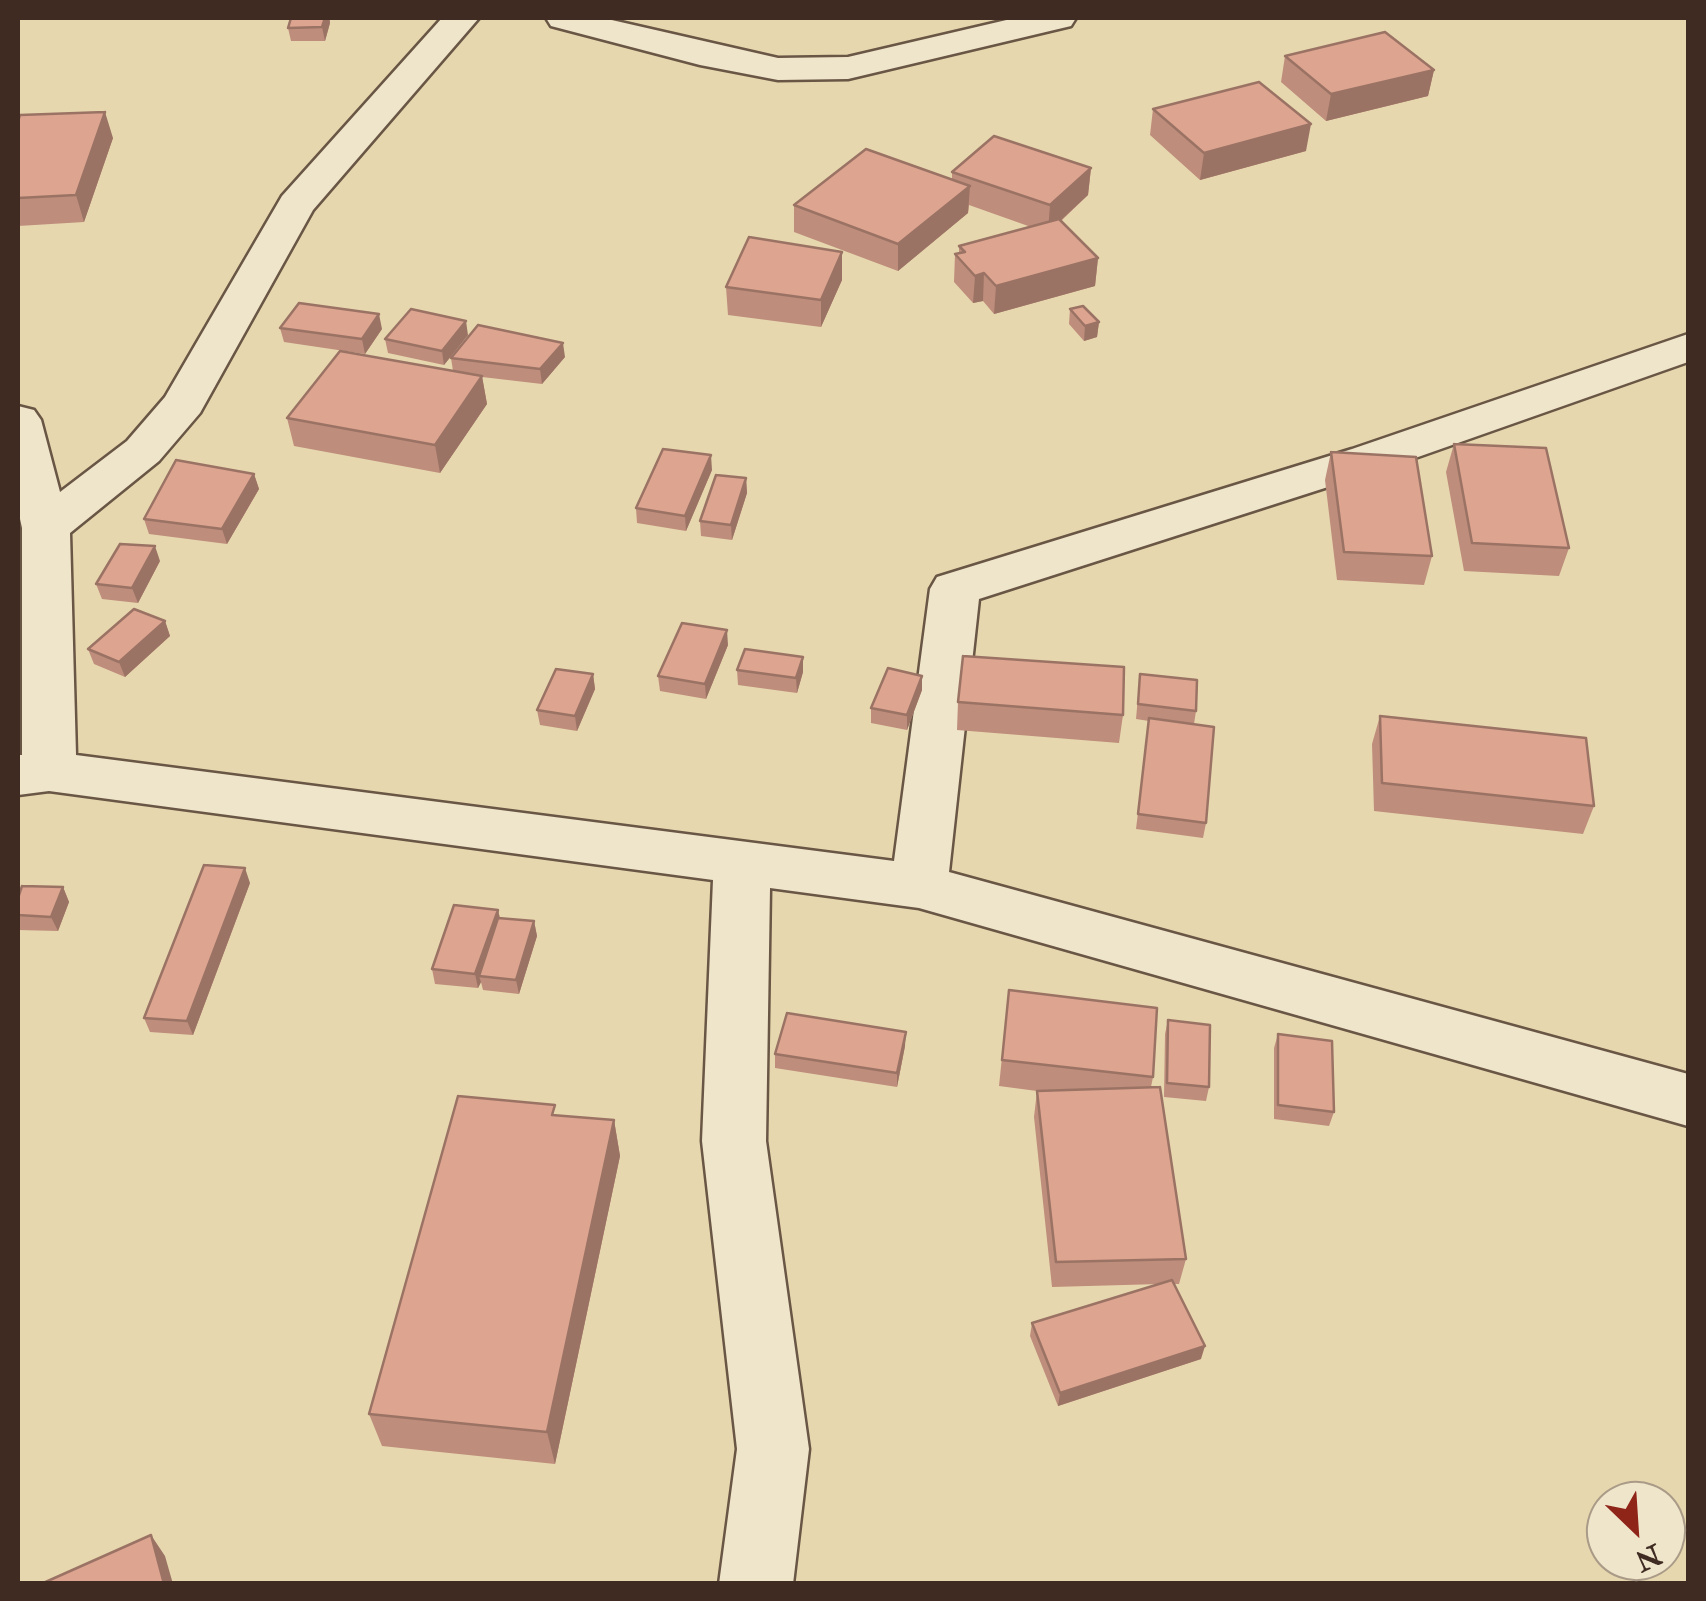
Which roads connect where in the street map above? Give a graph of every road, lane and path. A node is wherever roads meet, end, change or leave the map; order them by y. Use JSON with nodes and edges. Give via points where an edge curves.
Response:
{"nodes":[{"id":1,"x":462,"y":18,"type":"edge"},
{"id":2,"x":564,"y":18,"type":"edge"},
{"id":3,"x":1058,"y":18,"type":"edge"},
{"id":4,"x":1688,"y":346,"type":"edge"},
{"id":5,"x":18,"y":420,"type":"edge"},
{"id":6,"x":46,"y":528,"type":"junction"},
{"id":7,"x":33,"y":773,"type":"edge"},
{"id":8,"x":742,"y":860,"type":"junction"},
{"id":9,"x":918,"y":886,"type":"junction"},
{"id":10,"x":1688,"y":1100,"type":"edge"},
{"id":11,"x":756,"y":1584,"type":"edge"}],
"edges":[{"from":1,"to":6,"type":"street","via":[[296,205],[184,403],[143,451]]},
{"from":2,"to":3,"type":"street","via":[[778,68],[848,68]]},
{"from":4,"to":9,"type":"street","via":[[1368,460],[954,590]]},
{"from":5,"to":6,"type":"street"},
{"from":6,"to":7,"type":"street"},
{"from":7,"to":8,"type":"street"},
{"from":8,"to":9,"type":"street"},
{"from":8,"to":11,"type":"street","via":[[734,1141],[773,1450]]},
{"from":9,"to":10,"type":"street"}]}
